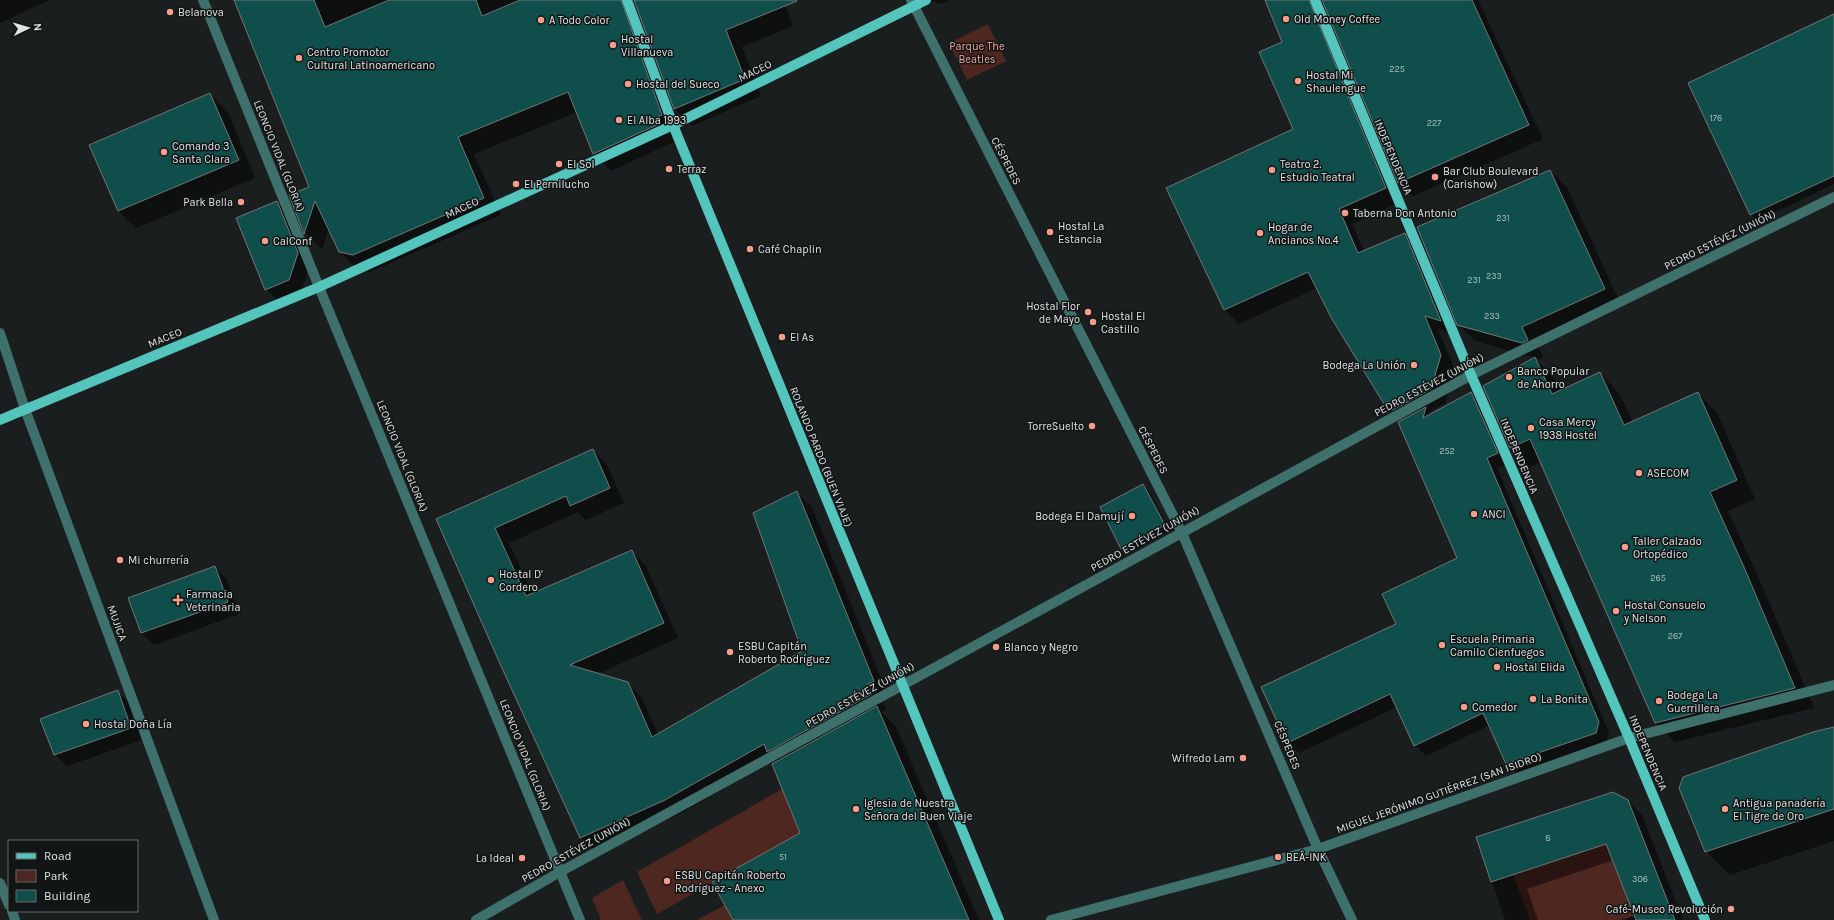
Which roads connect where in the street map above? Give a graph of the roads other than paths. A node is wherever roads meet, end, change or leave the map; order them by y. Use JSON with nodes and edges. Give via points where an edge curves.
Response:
{"nodes":[{"id":1,"x":203,"y":0,"type":"edge"},
{"id":2,"x":626,"y":0,"type":"edge"},
{"id":3,"x":926,"y":0,"type":"edge"},
{"id":4,"x":1315,"y":0,"type":"edge"},
{"id":5,"x":913,"y":3,"type":"edge"},
{"id":6,"x":673,"y":125,"type":"junction"},
{"id":7,"x":1834,"y":197,"type":"edge"},
{"id":8,"x":319,"y":287,"type":"junction"},
{"id":9,"x":0,"y":334,"type":"edge"},
{"id":10,"x":1471,"y":375,"type":"junction"},
{"id":11,"x":25,"y":409,"type":"junction"},
{"id":12,"x":0,"y":420,"type":"edge"},
{"id":13,"x":1182,"y":533,"type":"junction"},
{"id":14,"x":1834,"y":685,"type":"edge"},
{"id":15,"x":902,"y":686,"type":"junction"},
{"id":16,"x":1629,"y":738,"type":"junction"},
{"id":17,"x":1318,"y":848,"type":"junction"},
{"id":18,"x":560,"y":872,"type":"junction"},
{"id":19,"x":0,"y":883,"type":"edge"},
{"id":20,"x":8,"y":903,"type":"edge"},
{"id":21,"x":214,"y":920,"type":"edge"},
{"id":22,"x":476,"y":920,"type":"edge"},
{"id":23,"x":580,"y":920,"type":"edge"},
{"id":24,"x":999,"y":920,"type":"edge"},
{"id":25,"x":1051,"y":920,"type":"edge"},
{"id":26,"x":1352,"y":920,"type":"edge"},
{"id":27,"x":1705,"y":920,"type":"edge"}],
"edges":[{"from":1,"to":8,"type":"street","name":"LEONCIO VIDAL (GLORIA)"},
{"from":2,"to":6,"type":"main road","name":"ROLANDO PARDO (BUEN VIAJE)"},
{"from":3,"to":5,"type":"main road","name":"MACEO"},
{"from":4,"to":10,"type":"main road","name":"INDEPENDENCIA"},
{"from":5,"to":6,"type":"main road","name":"MACEO"},
{"from":5,"to":13,"type":"street","name":"CÉSPEDES"},
{"from":6,"to":8,"type":"main road","name":"MACEO"},
{"from":6,"to":15,"type":"main road","name":"ROLANDO PARDO (BUEN VIAJE)"},
{"from":7,"to":10,"type":"street","name":"PEDRO ESTÉVEZ (UNIÓN)"},
{"from":8,"to":11,"type":"main road","name":"MACEO"},
{"from":8,"to":18,"type":"street","name":"LEONCIO VIDAL (GLORIA)"},
{"from":9,"to":11,"type":"street","name":"MUJICA"},
{"from":10,"to":13,"type":"street","name":"PEDRO ESTÉVEZ (UNIÓN)"},
{"from":10,"to":16,"type":"main road","name":"INDEPENDENCIA"},
{"from":11,"to":12,"type":"main road","name":"MACEO"},
{"from":11,"to":21,"type":"street","name":"MUJICA"},
{"from":13,"to":15,"type":"street","name":"PEDRO ESTÉVEZ (UNIÓN)"},
{"from":13,"to":17,"type":"street","name":"CÉSPEDES"},
{"from":14,"to":16,"type":"street","name":"MIGUEL JERÓNIMO GUTIÉRREZ (SAN ISIDRO)"},
{"from":15,"to":18,"type":"street","name":"PEDRO ESTÉVEZ (UNIÓN)"},
{"from":15,"to":24,"type":"main road","name":"ROLANDO PARDO (BUEN VIAJE)"},
{"from":16,"to":17,"type":"street","name":"MIGUEL JERÓNIMO GUTIÉRREZ (SAN ISIDRO)"},
{"from":16,"to":27,"type":"main road","name":"INDEPENDENCIA"},
{"from":17,"to":25,"type":"street","name":"MIGUEL JERÓNIMO GUTIÉRREZ (SAN ISIDRO)"},
{"from":17,"to":26,"type":"street","name":"CÉSPEDES"},
{"from":18,"to":22,"type":"street","name":"PEDRO ESTÉVEZ (UNIÓN)"},
{"from":18,"to":23,"type":"street","name":"LEONCIO VIDAL (GLORIA)"},
{"from":19,"to":20,"type":"street"}]}
